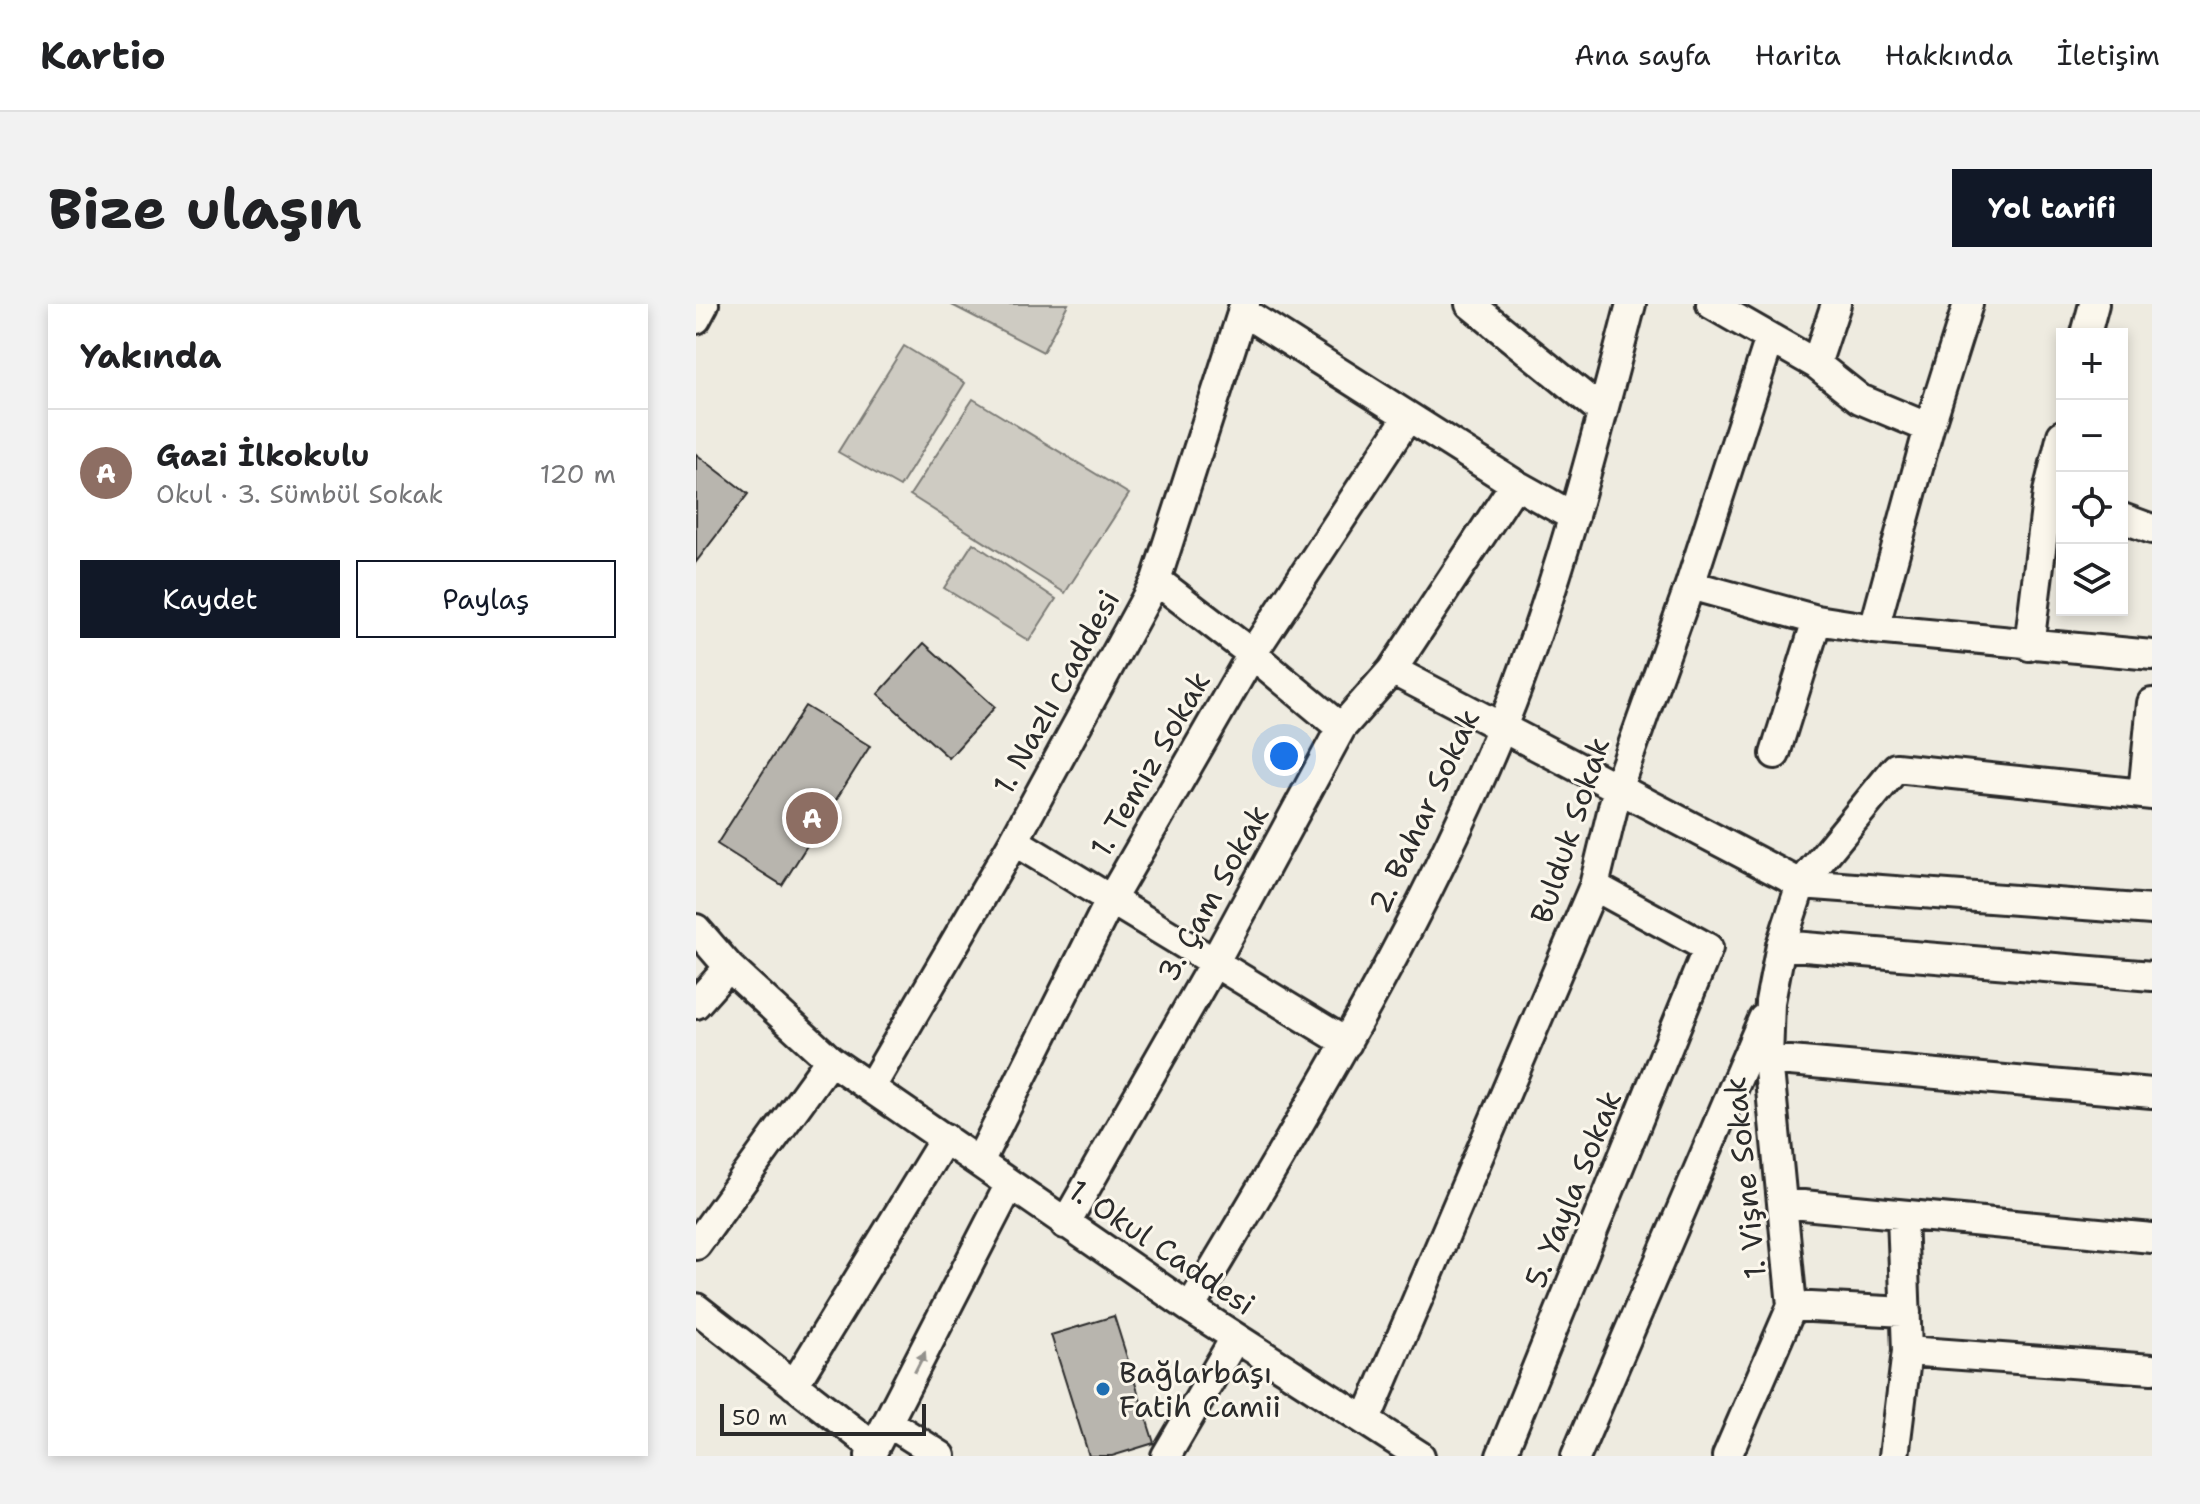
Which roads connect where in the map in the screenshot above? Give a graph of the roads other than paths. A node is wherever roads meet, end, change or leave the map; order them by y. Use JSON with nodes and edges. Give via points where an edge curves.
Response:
{"nodes":[{"id":1,"x":704,"y":304,"type":"edge"},
{"id":2,"x":1470,"y":304,"type":"edge"},
{"id":3,"x":1631,"y":304,"type":"edge"},
{"id":4,"x":1712,"y":304,"type":"edge"},
{"id":5,"x":1836,"y":304,"type":"edge"},
{"id":6,"x":1968,"y":304,"type":"edge"},
{"id":7,"x":2094,"y":304,"type":"edge"},
{"id":8,"x":1243,"y":308,"type":"edge"},
{"id":9,"x":696,"y":319,"type":"edge"},
{"id":10,"x":2088,"y":328,"type":"edge"},
{"id":11,"x":1770,"y":338,"type":"junction"},
{"id":12,"x":1816,"y":364,"type":"junction"},
{"id":13,"x":1603,"y":412,"type":"junction"},
{"id":14,"x":1408,"y":417,"type":"junction"},
{"id":15,"x":1929,"y":428,"type":"junction"},
{"id":16,"x":2058,"y":472,"type":"edge"},
{"id":17,"x":1515,"y":484,"type":"junction"},
{"id":18,"x":2055,"y":494,"type":"edge"},
{"id":19,"x":1574,"y":517,"type":"junction"},
{"id":20,"x":2128,"y":520,"type":"edge"},
{"id":21,"x":2152,"y":529,"type":"edge"},
{"id":22,"x":1156,"y":580,"type":"junction"},
{"id":23,"x":1690,"y":585,"type":"junction"},
{"id":24,"x":1817,"y":620,"type":"junction"},
{"id":25,"x":1874,"y":629,"type":"junction"},
{"id":26,"x":2029,"y":646,"type":"junction"},
{"id":27,"x":1252,"y":654,"type":"junction"},
{"id":28,"x":2152,"y":655,"type":"edge"},
{"id":29,"x":1392,"y":670,"type":"junction"},
{"id":30,"x":2152,"y":703,"type":"edge"},
{"id":31,"x":1502,"y":727,"type":"junction"},
{"id":32,"x":1341,"y":728,"type":"junction"},
{"id":33,"x":1775,"y":754,"type":"dead end"},
{"id":34,"x":1618,"y":787,"type":"junction"},
{"id":35,"x":2148,"y":794,"type":"edge"},
{"id":36,"x":1014,"y":841,"type":"junction"},
{"id":37,"x":1801,"y":884,"type":"junction"},
{"id":38,"x":1594,"y":886,"type":"junction"},
{"id":39,"x":1110,"y":901,"type":"junction"},
{"id":40,"x":2152,"y":910,"type":"edge"},
{"id":41,"x":696,"y":929,"type":"edge"},
{"id":42,"x":1781,"y":945,"type":"junction"},
{"id":43,"x":1214,"y":963,"type":"junction"},
{"id":44,"x":729,"y":967,"type":"junction"},
{"id":45,"x":2152,"y":976,"type":"edge"},
{"id":46,"x":1770,"y":1002,"type":"junction"},
{"id":47,"x":696,"y":1004,"type":"edge"},
{"id":48,"x":1347,"y":1043,"type":"junction"},
{"id":49,"x":1768,"y":1059,"type":"junction"},
{"id":50,"x":830,"y":1060,"type":"junction"},
{"id":51,"x":871,"y":1087,"type":"junction"},
{"id":52,"x":2152,"y":1093,"type":"edge"},
{"id":53,"x":945,"y":1138,"type":"junction"},
{"id":54,"x":979,"y":1162,"type":"junction"},
{"id":55,"x":1009,"y":1186,"type":"junction"},
{"id":56,"x":1782,"y":1203,"type":"junction"},
{"id":57,"x":1902,"y":1215,"type":"junction"},
{"id":58,"x":1065,"y":1224,"type":"junction"},
{"id":59,"x":2152,"y":1238,"type":"edge"},
{"id":60,"x":696,"y":1245,"type":"edge"},
{"id":61,"x":1792,"y":1306,"type":"junction"},
{"id":62,"x":696,"y":1308,"type":"edge"},
{"id":63,"x":1190,"y":1308,"type":"junction"},
{"id":64,"x":1906,"y":1312,"type":"junction"},
{"id":65,"x":1235,"y":1338,"type":"junction"},
{"id":66,"x":1907,"y":1351,"type":"junction"},
{"id":67,"x":2152,"y":1369,"type":"edge"},
{"id":68,"x":794,"y":1385,"type":"junction"},
{"id":69,"x":1366,"y":1420,"type":"junction"},
{"id":70,"x":878,"y":1442,"type":"edge"},
{"id":71,"x":1403,"y":1451,"type":"edge"},
{"id":72,"x":941,"y":1456,"type":"edge"},
{"id":73,"x":1166,"y":1456,"type":"edge"},
{"id":74,"x":1501,"y":1456,"type":"edge"},
{"id":75,"x":1576,"y":1456,"type":"edge"},
{"id":76,"x":1727,"y":1456,"type":"edge"},
{"id":77,"x":1894,"y":1456,"type":"edge"}],
"edges":[{"from":1,"to":9,"type":"street"},
{"from":2,"to":13,"type":"street"},
{"from":3,"to":13,"type":"street","name":"2. Bahar Sokak"},
{"from":4,"to":11,"type":"street"},
{"from":5,"to":12,"type":"street"},
{"from":6,"to":15,"type":"street"},
{"from":7,"to":10,"type":"street"},
{"from":8,"to":14,"type":"street"},
{"from":8,"to":22,"type":"street","name":"1. Nazlı Caddesi"},
{"from":11,"to":12,"type":"street"},
{"from":11,"to":23,"type":"street","name":"Bulduk Sokak"},
{"from":12,"to":15,"type":"street","via":[[1860,399]]},
{"from":13,"to":19,"type":"street","name":"2. Bahar Sokak"},
{"from":14,"to":17,"type":"street"},
{"from":14,"to":27,"type":"street","name":"1. Temiz Sokak"},
{"from":15,"to":25,"type":"street"},
{"from":16,"to":18,"type":"street"},
{"from":17,"to":19,"type":"street"},
{"from":17,"to":29,"type":"street","name":"3. Çam Sokak"},
{"from":18,"to":26,"type":"street"},
{"from":19,"to":31,"type":"street","name":"2. Bahar Sokak"},
{"from":20,"to":21,"type":"street"},
{"from":22,"to":27,"type":"street"},
{"from":22,"to":36,"type":"street","name":"1. Nazlı Caddesi"},
{"from":23,"to":24,"type":"street"},
{"from":23,"to":34,"type":"street","name":"Bulduk Sokak"},
{"from":24,"to":25,"type":"street"},
{"from":24,"to":33,"type":"street"},
{"from":25,"to":26,"type":"street"},
{"from":26,"to":28,"type":"street"},
{"from":27,"to":32,"type":"street"},
{"from":27,"to":39,"type":"street","name":"1. Temiz Sokak"},
{"from":29,"to":31,"type":"street"},
{"from":29,"to":32,"type":"street","name":"3. Çam Sokak"},
{"from":30,"to":35,"type":"street"},
{"from":31,"to":34,"type":"street"},
{"from":31,"to":48,"type":"street","name":"2. Bahar Sokak","via":[[1442,863]]},
{"from":32,"to":43,"type":"street","name":"3. Çam Sokak"},
{"from":34,"to":37,"type":"street"},
{"from":34,"to":38,"type":"street","name":"Bulduk Sokak"},
{"from":35,"to":37,"type":"street","via":[[1896,768]]},
{"from":36,"to":39,"type":"street"},
{"from":36,"to":51,"type":"street","name":"1. Nazlı Caddesi"},
{"from":37,"to":40,"type":"street"},
{"from":37,"to":42,"type":"street","name":"1. Vişne Sokak"},
{"from":38,"to":69,"type":"street","name":"Bulduk Sokak"},
{"from":38,"to":74,"type":"street","name":"5. Yayla Sokak","via":[[1708,948]]},
{"from":39,"to":43,"type":"street"},
{"from":39,"to":54,"type":"street","name":"1. Temiz Sokak"},
{"from":41,"to":44,"type":"street","name":"1. Okul Caddesi"},
{"from":42,"to":45,"type":"street"},
{"from":42,"to":46,"type":"street","name":"1. Vişne Sokak"},
{"from":43,"to":48,"type":"street"},
{"from":43,"to":58,"type":"street","name":"3. Çam Sokak"},
{"from":44,"to":47,"type":"street"},
{"from":44,"to":50,"type":"street","name":"1. Okul Caddesi"},
{"from":46,"to":49,"type":"street","name":"1. Vişne Sokak"},
{"from":46,"to":75,"type":"street"},
{"from":48,"to":63,"type":"street","name":"2. Bahar Sokak"},
{"from":49,"to":52,"type":"street"},
{"from":49,"to":56,"type":"street","name":"1. Vişne Sokak"},
{"from":50,"to":51,"type":"street","name":"1. Okul Caddesi"},
{"from":50,"to":60,"type":"street"},
{"from":51,"to":53,"type":"street","name":"1. Okul Caddesi"},
{"from":53,"to":54,"type":"street","name":"1. Okul Caddesi"},
{"from":53,"to":68,"type":"street"},
{"from":54,"to":55,"type":"street","name":"1. Okul Caddesi"},
{"from":55,"to":58,"type":"street","name":"1. Okul Caddesi"},
{"from":70,"to":55,"type":"street","one_way":true},
{"from":56,"to":57,"type":"street"},
{"from":56,"to":61,"type":"street","name":"1. Vişne Sokak"},
{"from":57,"to":59,"type":"street"},
{"from":57,"to":64,"type":"street"},
{"from":58,"to":63,"type":"street","name":"1. Okul Caddesi"},
{"from":61,"to":64,"type":"street"},
{"from":61,"to":76,"type":"street","name":"1. Vişne Sokak"},
{"from":62,"to":68,"type":"street"},
{"from":63,"to":65,"type":"street","name":"1. Okul Caddesi"},
{"from":64,"to":66,"type":"street"},
{"from":65,"to":69,"type":"street","name":"1. Okul Caddesi"},
{"from":65,"to":73,"type":"street"},
{"from":66,"to":67,"type":"street"},
{"from":66,"to":77,"type":"street"},
{"from":68,"to":70,"type":"street"},
{"from":69,"to":71,"type":"street","name":"1. Okul Caddesi"},
{"from":70,"to":72,"type":"street"}]}
